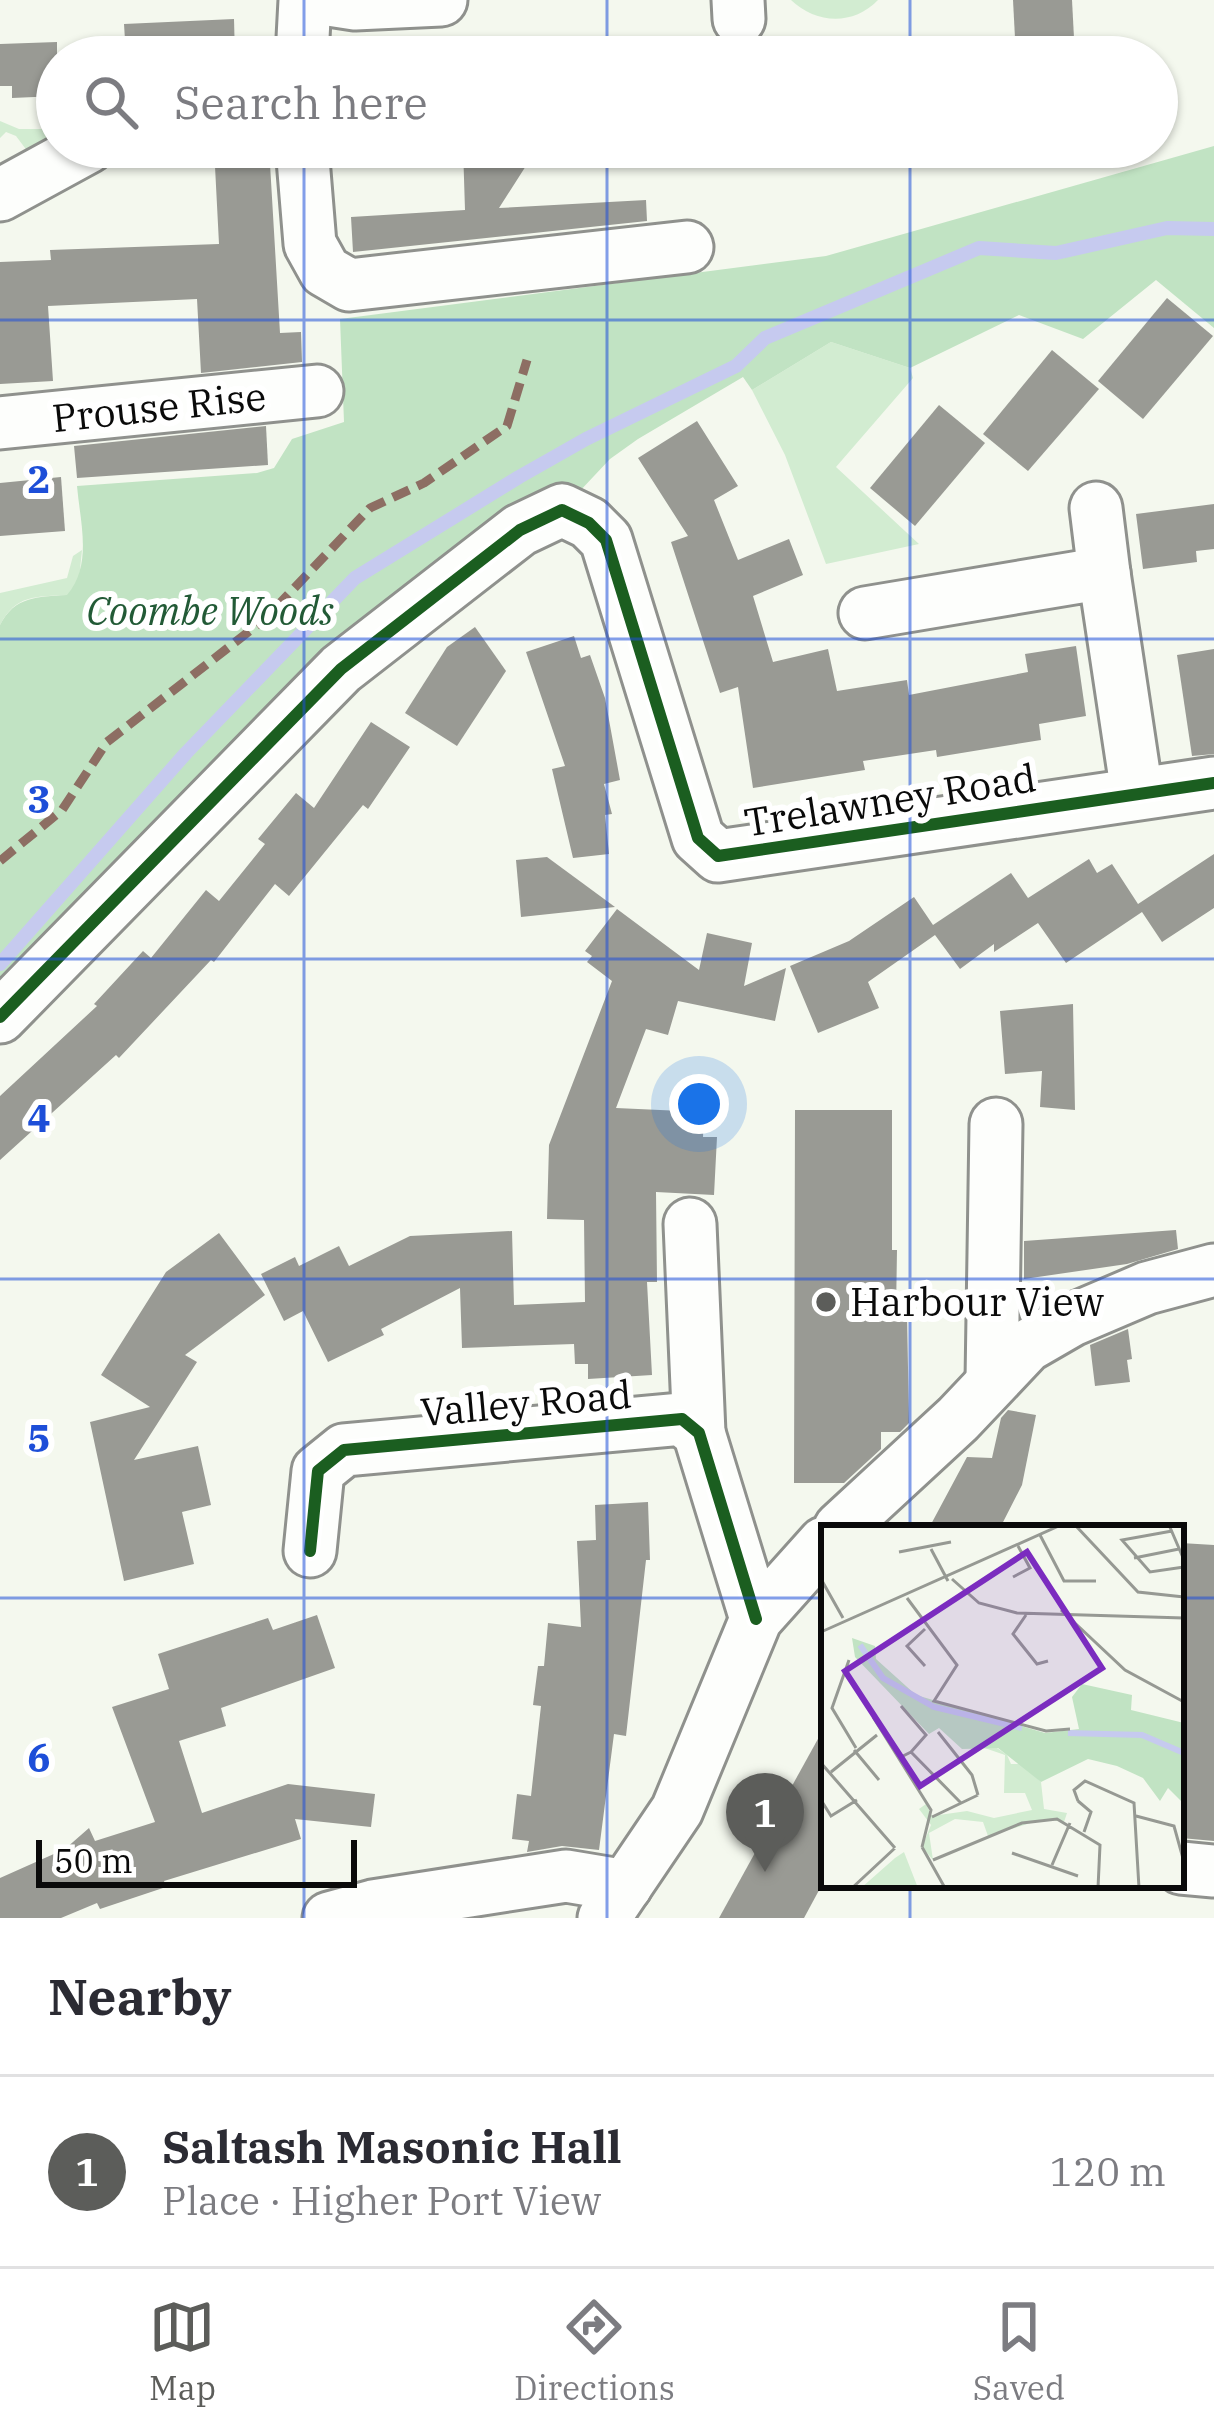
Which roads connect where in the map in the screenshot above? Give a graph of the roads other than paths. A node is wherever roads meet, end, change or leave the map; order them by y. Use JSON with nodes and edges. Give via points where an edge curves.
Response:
{"nodes":[{"id":1,"x":305,"y":0,"type":"edge"},
{"id":2,"x":329,"y":0,"type":"edge"},
{"id":3,"x":441,"y":0,"type":"edge"},
{"id":4,"x":303,"y":36,"type":"edge"},
{"id":5,"x":50,"y":168,"type":"edge"},
{"id":6,"x":304,"y":168,"type":"edge"},
{"id":7,"x":0,"y":195,"type":"edge"},
{"id":8,"x":687,"y":247,"type":"dead end"},
{"id":9,"x":317,"y":391,"type":"dead end"},
{"id":10,"x":0,"y":423,"type":"edge"},
{"id":11,"x":1096,"y":508,"type":"dead end"},
{"id":12,"x":1104,"y":573,"type":"junction"},
{"id":13,"x":865,"y":613,"type":"dead end"},
{"id":14,"x":1214,"y":783,"type":"edge"},
{"id":15,"x":1137,"y":793,"type":"junction"},
{"id":16,"x":0,"y":1017,"type":"edge"},
{"id":17,"x":996,"y":1124,"type":"dead end"},
{"id":18,"x":690,"y":1224,"type":"dead end"},
{"id":19,"x":1214,"y":1270,"type":"edge"},
{"id":20,"x":992,"y":1381,"type":"junction"},
{"id":21,"x":699,"y":1433,"type":"junction"},
{"id":22,"x":843,"y":1525,"type":"edge"},
{"id":23,"x":821,"y":1546,"type":"edge"},
{"id":24,"x":310,"y":1551,"type":"dead end"},
{"id":25,"x":756,"y":1619,"type":"junction"},
{"id":26,"x":1184,"y":1868,"type":"edge"},
{"id":27,"x":1214,"y":1871,"type":"edge"},
{"id":28,"x":615,"y":1902,"type":"edge"},
{"id":29,"x":328,"y":1918,"type":"edge"}],
"edges":[{"from":1,"to":4,"type":"street"},
{"from":2,"to":3,"type":"street"},
{"from":5,"to":7,"type":"street"},
{"from":6,"to":8,"type":"street","via":[[310,244],[325,271],[360,286]]},
{"from":9,"to":10,"type":"street","name":"Prouse Rise"},
{"from":11,"to":12,"type":"street"},
{"from":12,"to":13,"type":"street"},
{"from":12,"to":15,"type":"street"},
{"from":14,"to":15,"type":"street","name":"Trelawney Road"},
{"from":15,"to":16,"type":"street","name":"Trelawney Road","via":[[718,856],[698,838],[606,541],[562,510],[520,530],[340,669]]},
{"from":17,"to":20,"type":"street"},
{"from":18,"to":21,"type":"street"},
{"from":19,"to":20,"type":"street","via":[[1072,1320],[1027,1346]]},
{"from":20,"to":22,"type":"street"},
{"from":21,"to":24,"type":"street","name":"Valley Road","via":[[682,1419],[344,1450],[318,1471]]},
{"from":21,"to":25,"type":"street"},
{"from":23,"to":25,"type":"street"},
{"from":25,"to":28,"type":"street","via":[[677,1810]]},
{"from":26,"to":27,"type":"street"},
{"from":28,"to":29,"type":"street","via":[[566,1876]]}]}
